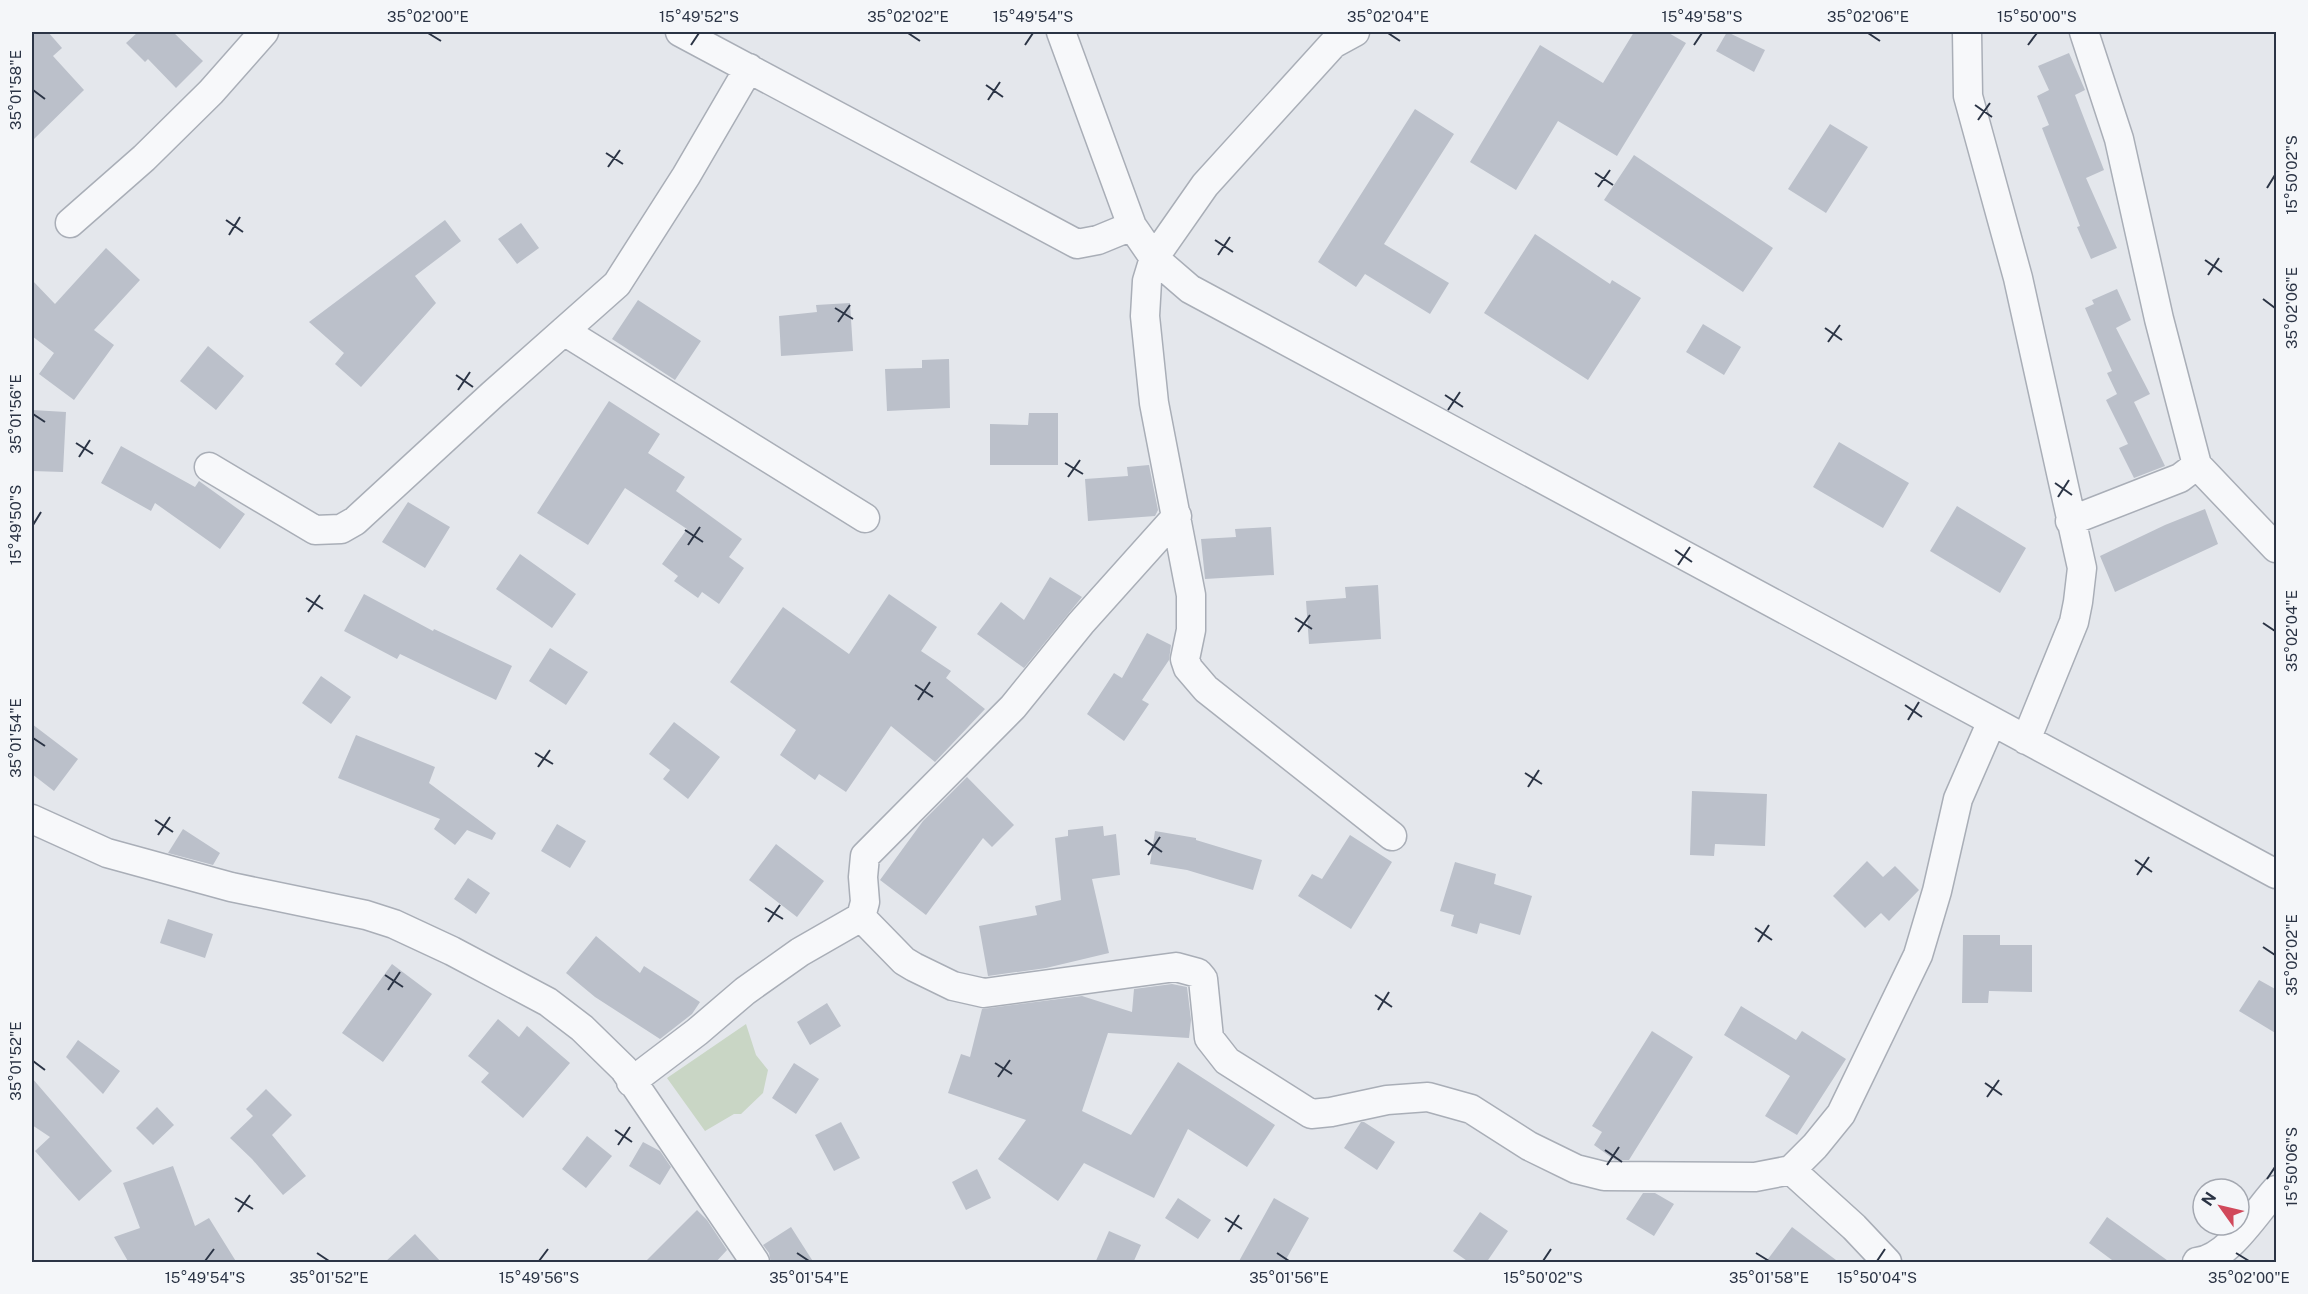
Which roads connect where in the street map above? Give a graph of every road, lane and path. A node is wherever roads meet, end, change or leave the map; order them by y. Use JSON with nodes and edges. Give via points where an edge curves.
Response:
{"nodes":[{"id":1,"x":264,"y":32,"type":"edge"},
{"id":2,"x":680,"y":32,"type":"edge"},
{"id":3,"x":1061,"y":32,"type":"edge"},
{"id":4,"x":1355,"y":32,"type":"edge"},
{"id":5,"x":1967,"y":32,"type":"edge"},
{"id":6,"x":2084,"y":32,"type":"edge"},
{"id":7,"x":749,"y":68,"type":"junction"},
{"id":8,"x":70,"y":223,"type":"dead end"},
{"id":9,"x":1132,"y":226,"type":"junction"},
{"id":10,"x":1154,"y":258,"type":"junction"},
{"id":11,"x":564,"y":331,"type":"junction"},
{"id":12,"x":2197,"y":465,"type":"junction"},
{"id":13,"x":209,"y":467,"type":"dead end"},
{"id":14,"x":1177,"y":516,"type":"junction"},
{"id":15,"x":865,"y":518,"type":"dead end"},
{"id":16,"x":2070,"y":521,"type":"junction"},
{"id":17,"x":2277,"y":548,"type":"edge"},
{"id":18,"x":1992,"y":721,"type":"junction"},
{"id":19,"x":2026,"y":740,"type":"junction"},
{"id":20,"x":32,"y":819,"type":"edge"},
{"id":21,"x":1392,"y":836,"type":"dead end"},
{"id":22,"x":2277,"y":874,"type":"edge"},
{"id":23,"x":861,"y":917,"type":"junction"},
{"id":24,"x":632,"y":1082,"type":"junction"},
{"id":25,"x":1791,"y":1170,"type":"junction"},
{"id":26,"x":2277,"y":1190,"type":"edge"},
{"id":27,"x":754,"y":1263,"type":"edge"},
{"id":28,"x":1887,"y":1263,"type":"edge"},
{"id":29,"x":2197,"y":1263,"type":"edge"}],
"edges":[{"from":1,"to":8,"type":"street","via":[[144,158]]},
{"from":2,"to":7,"type":"street"},
{"from":3,"to":9,"type":"street"},
{"from":4,"to":10,"type":"street","via":[[1333,44],[1216,172]]},
{"from":5,"to":16,"type":"street","via":[[1968,96],[2018,278]]},
{"from":6,"to":12,"type":"street","via":[[2119,139]]},
{"from":7,"to":9,"type":"street","via":[[1077,244]]},
{"from":7,"to":11,"type":"street","via":[[617,284]]},
{"from":9,"to":10,"type":"street"},
{"from":10,"to":14,"type":"street","via":[[1147,281],[1145,316],[1154,403]]},
{"from":10,"to":18,"type":"street","via":[[1190,289],[1231,313]]},
{"from":11,"to":13,"type":"street","via":[[355,520],[340,529],[315,530],[304,525]]},
{"from":11,"to":15,"type":"street"},
{"from":12,"to":16,"type":"street","via":[[2180,478]]},
{"from":12,"to":17,"type":"street"},
{"from":14,"to":21,"type":"street","via":[[1191,595],[1191,630],[1185,659],[1188,668],[1206,689]]},
{"from":14,"to":23,"type":"street","via":[[1081,622],[1014,707],[866,856]]},
{"from":16,"to":19,"type":"street","via":[[2082,568],[2074,622]]},
{"from":18,"to":19,"type":"street"},
{"from":18,"to":25,"type":"street","via":[[1958,799],[1918,955],[1841,1114]]},
{"from":19,"to":22,"type":"street"},
{"from":20,"to":24,"type":"street","via":[[107,853],[231,887],[394,924],[548,1002],[582,1028]]},
{"from":23,"to":24,"type":"street","via":[[800,952],[745,991]]},
{"from":23,"to":25,"type":"street","via":[[904,961],[953,987],[984,993],[1176,967],[1198,973],[1203,979],[1209,1038],[1218,1051],[1227,1061],[1311,1114],[1428,1097],[1472,1109],[1529,1146],[1576,1169],[1604,1176],[1755,1178]]},
{"from":24,"to":27,"type":"street"},
{"from":25,"to":28,"type":"street"},
{"from":26,"to":29,"type":"street","via":[[2221,1252]]}]}
